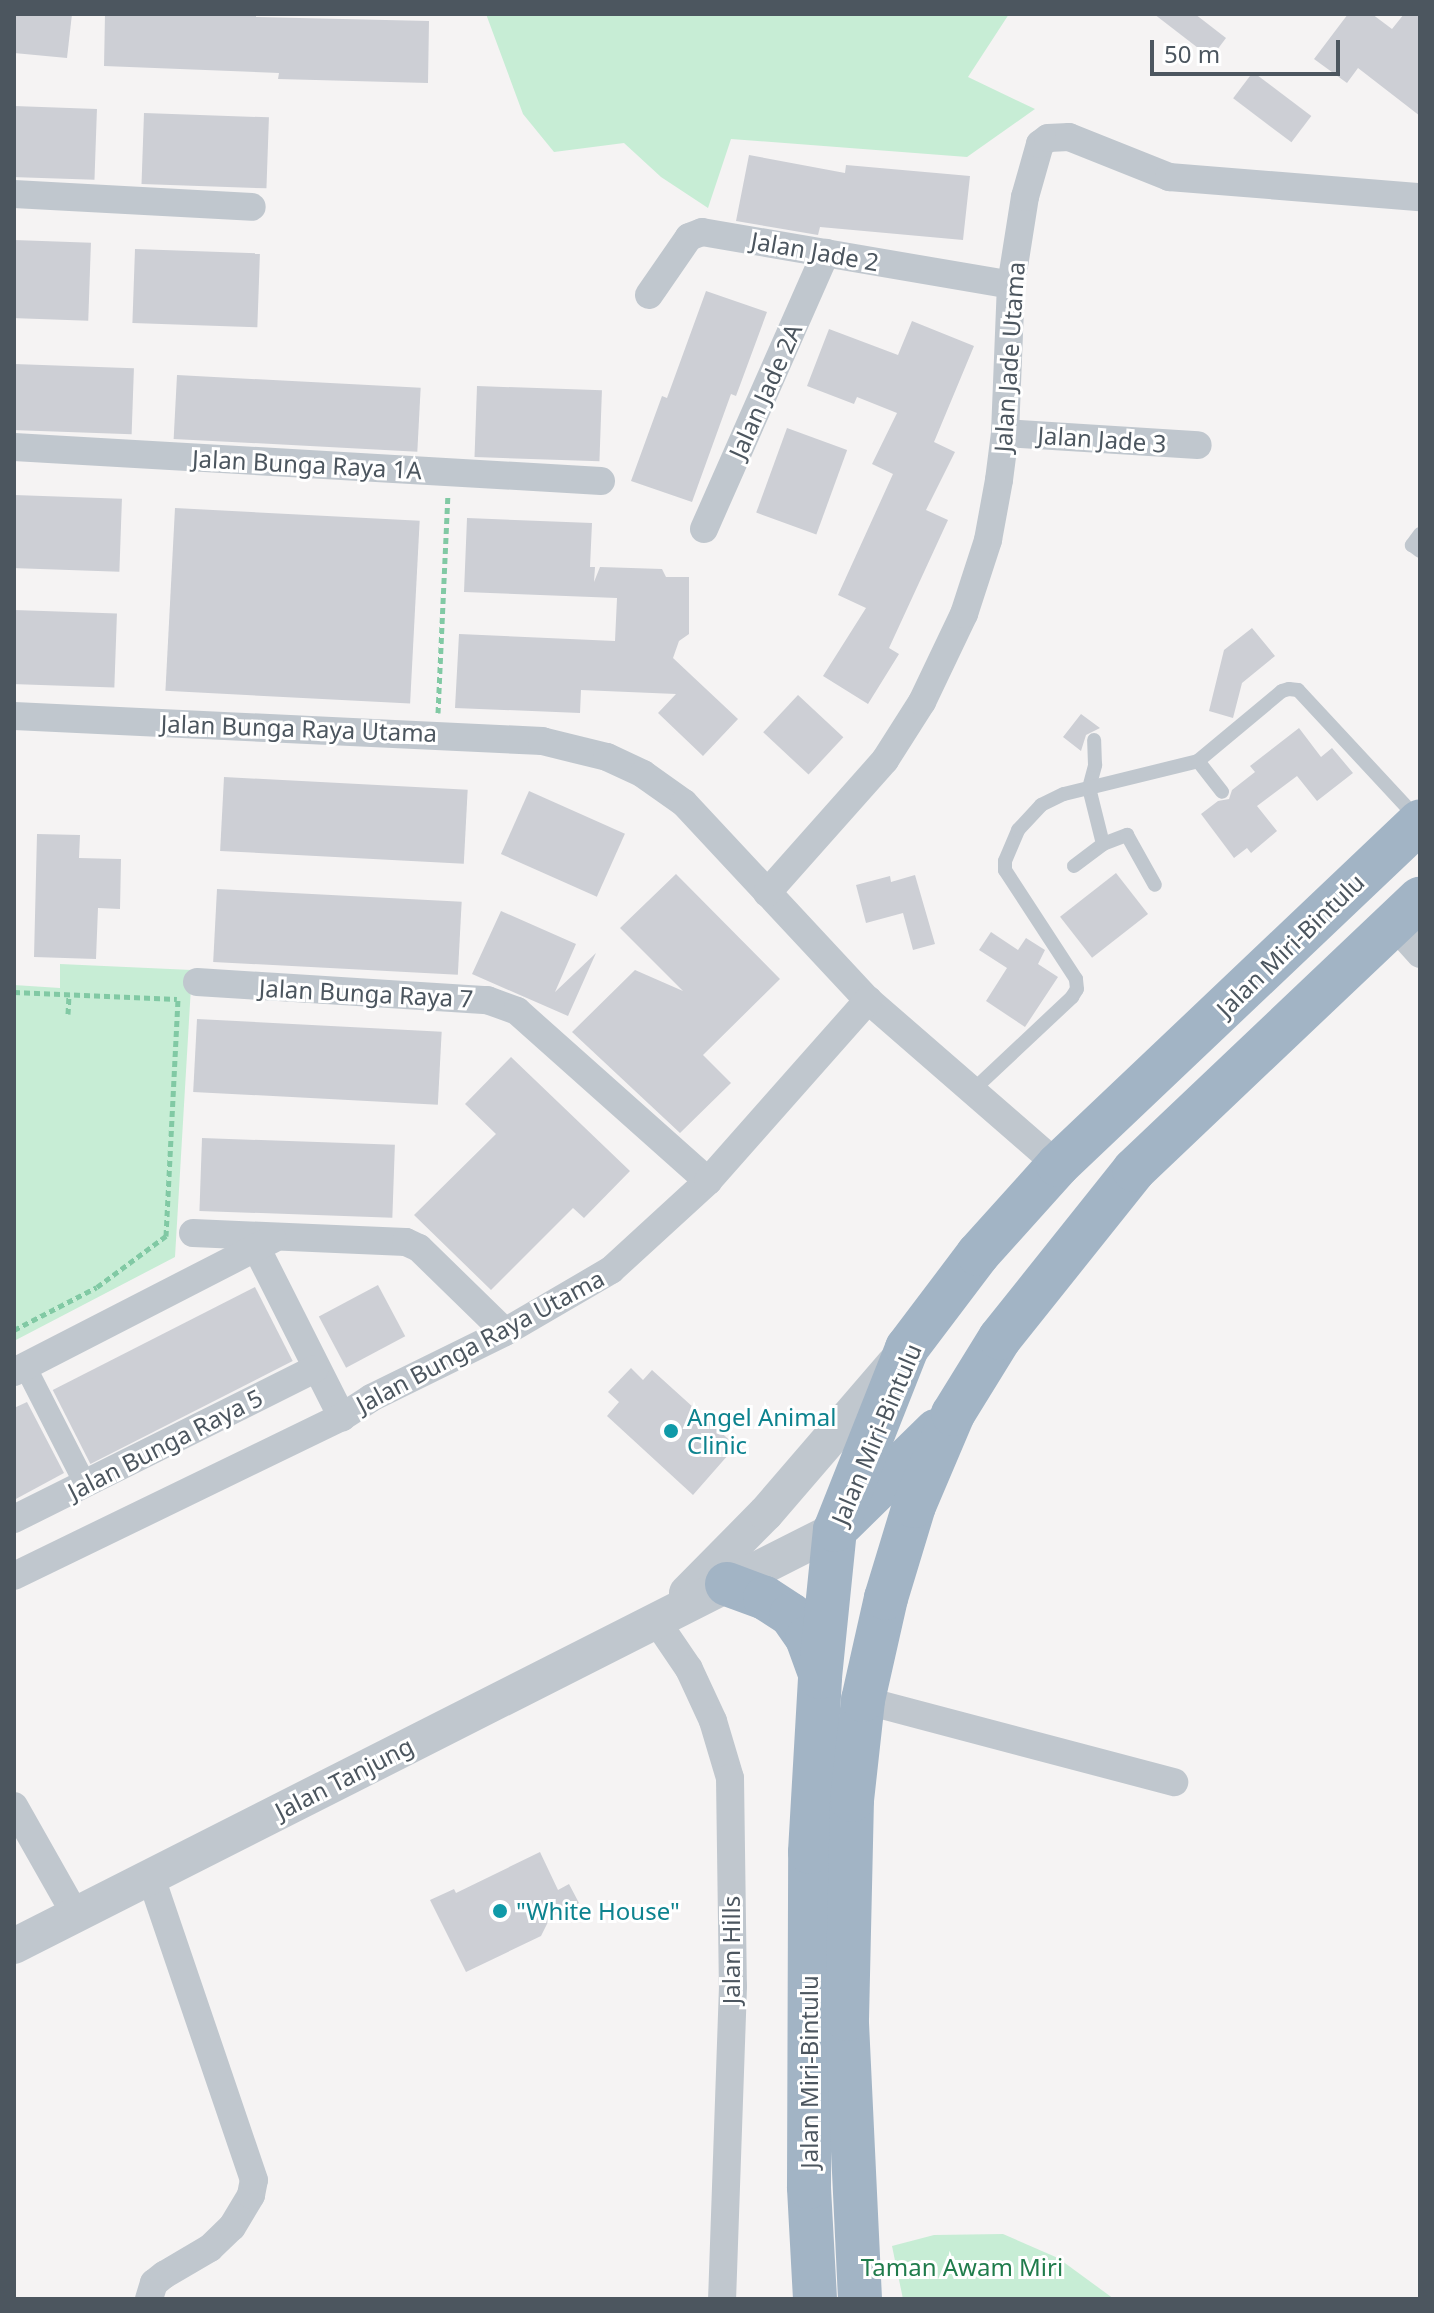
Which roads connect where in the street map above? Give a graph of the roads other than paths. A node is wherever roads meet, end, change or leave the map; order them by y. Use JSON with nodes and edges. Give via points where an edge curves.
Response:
{"nodes":[{"id":1,"x":14,"y":194,"type":"edge"},
{"id":2,"x":1420,"y":197,"type":"edge"},
{"id":3,"x":252,"y":207,"type":"dead end"},
{"id":4,"x":826,"y":253,"type":"junction"},
{"id":5,"x":1011,"y":285,"type":"junction"},
{"id":6,"x":649,"y":295,"type":"dead end"},
{"id":7,"x":1005,"y":433,"type":"junction"},
{"id":8,"x":1198,"y":445,"type":"dead end"},
{"id":9,"x":14,"y":447,"type":"edge"},
{"id":10,"x":601,"y":481,"type":"dead end"},
{"id":11,"x":704,"y":529,"type":"dead end"},
{"id":12,"x":1420,"y":534,"type":"edge"},
{"id":13,"x":1420,"y":551,"type":"edge"},
{"id":14,"x":14,"y":716,"type":"edge"},
{"id":15,"x":1094,"y":740,"type":"dead end"},
{"id":16,"x":1198,"y":761,"type":"junction"},
{"id":17,"x":1089,"y":788,"type":"junction"},
{"id":18,"x":1222,"y":792,"type":"dead end"},
{"id":19,"x":1420,"y":821,"type":"edge"},
{"id":20,"x":1103,"y":844,"type":"junction"},
{"id":21,"x":1074,"y":866,"type":"dead end"},
{"id":22,"x":1155,"y":885,"type":"dead end"},
{"id":23,"x":767,"y":893,"type":"junction"},
{"id":24,"x":1411,"y":926,"type":"edge"},
{"id":25,"x":197,"y":982,"type":"dead end"},
{"id":26,"x":868,"y":1000,"type":"junction"},
{"id":27,"x":971,"y":1092,"type":"junction"},
{"id":28,"x":1058,"y":1165,"type":"junction"},
{"id":29,"x":708,"y":1181,"type":"junction"},
{"id":30,"x":193,"y":1233,"type":"dead end"},
{"id":31,"x":268,"y":1242,"type":"junction"},
{"id":32,"x":505,"y":1332,"type":"junction"},
{"id":33,"x":907,"y":1348,"type":"junction"},
{"id":34,"x":19,"y":1369,"type":"edge"},
{"id":35,"x":315,"y":1369,"type":"junction"},
{"id":36,"x":953,"y":1414,"type":"junction"},
{"id":37,"x":342,"y":1417,"type":"junction"},
{"id":38,"x":85,"y":1484,"type":"junction"},
{"id":39,"x":14,"y":1519,"type":"edge"},
{"id":40,"x":835,"y":1530,"type":"junction"},
{"id":41,"x":14,"y":1576,"type":"edge"},
{"id":42,"x":727,"y":1584,"type":"junction"},
{"id":43,"x":664,"y":1614,"type":"junction"},
{"id":44,"x":820,"y":1677,"type":"junction"},
{"id":45,"x":863,"y":1700,"type":"junction"},
{"id":46,"x":1174,"y":1782,"type":"dead end"},
{"id":47,"x":14,"y":1806,"type":"edge"},
{"id":48,"x":151,"y":1878,"type":"junction"},
{"id":49,"x":75,"y":1914,"type":"junction"},
{"id":50,"x":14,"y":1946,"type":"edge"},
{"id":51,"x":149,"y":2299,"type":"edge"},
{"id":52,"x":722,"y":2299,"type":"edge"},
{"id":53,"x":815,"y":2299,"type":"edge"},
{"id":54,"x":860,"y":2299,"type":"edge"}],
"edges":[{"from":1,"to":3,"type":"street"},
{"from":2,"to":5,"type":"street","name":"Jalan Jade Utama","via":[[1169,177],[1069,137],[1048,138],[1040,144],[1025,197]]},
{"from":4,"to":5,"type":"street","name":"Jalan Jade 2"},
{"from":4,"to":6,"type":"street","name":"Jalan Jade 2","via":[[695,233]]},
{"from":4,"to":11,"type":"street","name":"Jalan Jade 2A"},
{"from":5,"to":7,"type":"street","name":"Jalan Jade Utama"},
{"from":7,"to":8,"type":"street","name":"Jalan Jade 3"},
{"from":7,"to":23,"type":"street","name":"Jalan Jade Utama","via":[[988,540],[964,614],[922,702],[885,760]]},
{"from":9,"to":10,"type":"street","name":"Jalan Bunga Raya 1A"},
{"from":12,"to":13,"type":"lane","via":[[1412,545]]},
{"from":14,"to":23,"type":"street","name":"Jalan Bunga Raya Utama","via":[[542,741],[607,757],[643,774],[684,803]]},
{"from":15,"to":17,"type":"lane"},
{"from":16,"to":17,"type":"lane"},
{"from":16,"to":18,"type":"lane"},
{"from":16,"to":19,"type":"lane","via":[[1282,691],[1298,690]]},
{"from":17,"to":20,"type":"lane"},
{"from":17,"to":27,"type":"lane","via":[[1041,805],[1018,830],[1005,861],[1009,880],[1076,979],[1077,989]]},
{"from":19,"to":28,"type":"highway","name":"Jalan Miri-Bintulu"},
{"from":20,"to":21,"type":"lane"},
{"from":20,"to":22,"type":"lane","via":[[1127,835]]},
{"from":23,"to":26,"type":"street","name":"Jalan Bunga Raya Utama"},
{"from":24,"to":36,"type":"highway","name":"Jalan Miri-Bintulu","via":[[1134,1170],[1000,1338]]},
{"from":25,"to":29,"type":"street","name":"Jalan Bunga Raya 7","via":[[487,1000],[517,1011]]},
{"from":26,"to":27,"type":"street","name":"Jalan Bunga Raya Utama"},
{"from":26,"to":29,"type":"street","name":"Jalan Bunga Raya Utama"},
{"from":27,"to":28,"type":"street","name":"Jalan Bunga Raya Utama"},
{"from":28,"to":33,"type":"highway","name":"Jalan Miri-Bintulu","via":[[978,1254]]},
{"from":29,"to":32,"type":"street","name":"Jalan Bunga Raya Utama","via":[[611,1270]]},
{"from":30,"to":31,"type":"street"},
{"from":31,"to":32,"type":"street","via":[[406,1242],[419,1248]]},
{"from":31,"to":34,"type":"street"},
{"from":31,"to":35,"type":"street"},
{"from":32,"to":37,"type":"street","name":"Jalan Bunga Raya Utama"},
{"from":33,"to":40,"type":"highway","name":"Jalan Miri-Bintulu"},
{"from":33,"to":43,"type":"street","name":"Jalan Tanjung","via":[[766,1513]]},
{"from":34,"to":38,"type":"street"},
{"from":35,"to":37,"type":"street"},
{"from":35,"to":38,"type":"street","name":"Jalan Bunga Raya 5"},
{"from":36,"to":40,"type":"highway"},
{"from":36,"to":45,"type":"highway","name":"Jalan Miri-Bintulu","via":[[914,1506]]},
{"from":37,"to":41,"type":"street","name":"Jalan Bunga Raya Utama"},
{"from":38,"to":39,"type":"street","name":"Jalan Bunga Raya 5"},
{"from":40,"to":42,"type":"street","name":"Jalan Tanjung"},
{"from":40,"to":44,"type":"highway","name":"Jalan Miri-Bintulu"},
{"from":42,"to":43,"type":"street","name":"Jalan Tanjung"},
{"from":42,"to":44,"type":"highway","via":[[791,1615],[807,1638]]},
{"from":43,"to":48,"type":"street","name":"Jalan Tanjung"},
{"from":43,"to":52,"type":"street","name":"Jalan Hills","via":[[707,1708],[730,1778],[733,1986]]},
{"from":44,"to":53,"type":"highway","name":"Jalan Miri-Bintulu","via":[[810,1852],[809,2187]]},
{"from":45,"to":46,"type":"street"},
{"from":45,"to":54,"type":"highway","name":"Jalan Miri-Bintulu","via":[[852,1800],[847,2019]]},
{"from":47,"to":49,"type":"street"},
{"from":48,"to":49,"type":"street","name":"Jalan Tanjung"},
{"from":48,"to":51,"type":"street","via":[[254,2180],[232,2227],[210,2248],[154,2283]]},
{"from":49,"to":50,"type":"street","name":"Jalan Tanjung"}]}
